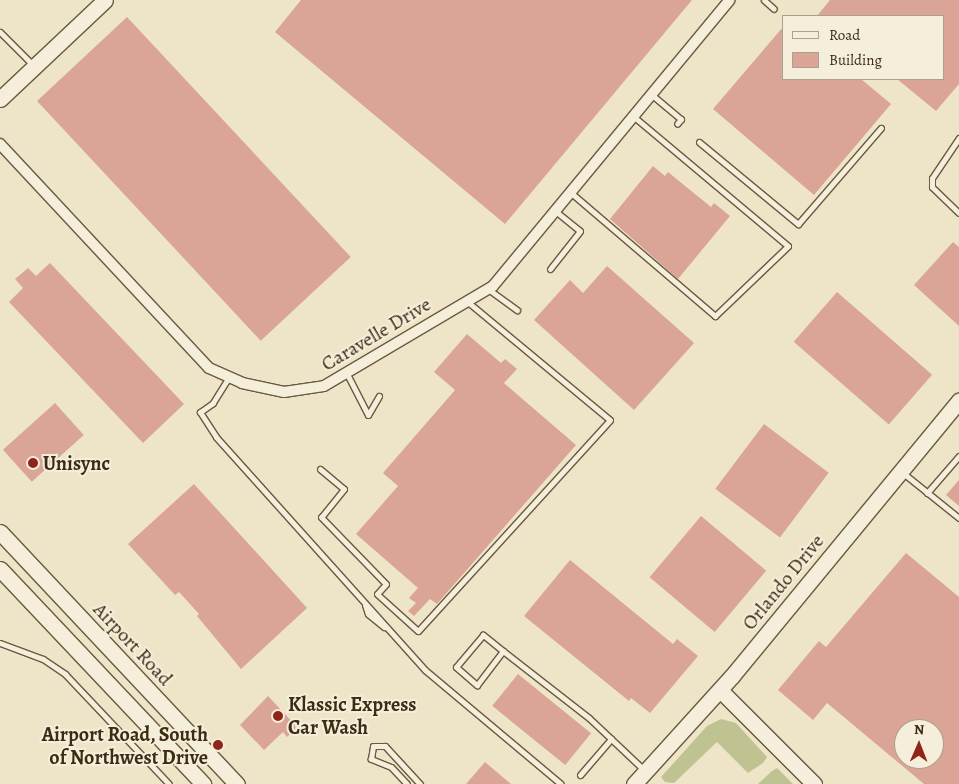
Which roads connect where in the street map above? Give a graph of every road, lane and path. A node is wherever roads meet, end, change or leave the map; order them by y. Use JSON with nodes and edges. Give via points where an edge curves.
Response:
{"nodes":[{"id":1,"x":105,"y":0,"type":"edge"},
{"id":2,"x":730,"y":0,"type":"edge"},
{"id":3,"x":764,"y":0,"type":"edge"},
{"id":4,"x":774,"y":9,"type":"dead end"},
{"id":5,"x":0,"y":32,"type":"edge"},
{"id":6,"x":34,"y":66,"type":"junction"},
{"id":7,"x":652,"y":95,"type":"junction"},
{"id":8,"x":0,"y":99,"type":"edge"},
{"id":9,"x":634,"y":116,"type":"junction"},
{"id":10,"x":677,"y":124,"type":"dead end"},
{"id":11,"x":881,"y":128,"type":"dead end"},
{"id":12,"x":959,"y":138,"type":"edge"},
{"id":13,"x":700,"y":142,"type":"dead end"},
{"id":14,"x":0,"y":144,"type":"edge"},
{"id":15,"x":570,"y":192,"type":"junction"},
{"id":16,"x":555,"y":211,"type":"junction"},
{"id":17,"x":959,"y":213,"type":"edge"},
{"id":18,"x":550,"y":269,"type":"dead end"},
{"id":19,"x":488,"y":289,"type":"junction"},
{"id":20,"x":468,"y":302,"type":"junction"},
{"id":21,"x":517,"y":310,"type":"dead end"},
{"id":22,"x":346,"y":372,"type":"junction"},
{"id":23,"x":229,"y":377,"type":"junction"},
{"id":24,"x":380,"y":396,"type":"dead end"},
{"id":25,"x":959,"y":401,"type":"edge"},
{"id":26,"x":959,"y":456,"type":"edge"},
{"id":27,"x":320,"y":469,"type":"dead end"},
{"id":28,"x":900,"y":471,"type":"junction"},
{"id":29,"x":927,"y":493,"type":"junction"},
{"id":30,"x":959,"y":518,"type":"edge"},
{"id":31,"x":0,"y":532,"type":"edge"},
{"id":32,"x":0,"y":569,"type":"edge"},
{"id":33,"x":0,"y":643,"type":"edge"},
{"id":34,"x":503,"y":651,"type":"junction"},
{"id":35,"x":720,"y":690,"type":"junction"},
{"id":36,"x":611,"y":739,"type":"junction"},
{"id":37,"x":645,"y":771,"type":"junction"},
{"id":38,"x":580,"y":775,"type":"dead end"},
{"id":39,"x":230,"y":782,"type":"edge"},
{"id":40,"x":169,"y":784,"type":"edge"},
{"id":41,"x":203,"y":784,"type":"edge"},
{"id":42,"x":407,"y":784,"type":"edge"},
{"id":43,"x":420,"y":784,"type":"edge"},
{"id":44,"x":561,"y":784,"type":"edge"},
{"id":45,"x":634,"y":784,"type":"edge"},
{"id":46,"x":814,"y":784,"type":"edge"}],
"edges":[{"from":1,"to":6,"type":"street"},
{"from":2,"to":7,"type":"street","name":"Caravelle Drive"},
{"from":3,"to":4,"type":"lane"},
{"from":5,"to":6,"type":"lane"},
{"from":6,"to":8,"type":"street"},
{"from":7,"to":9,"type":"street","name":"Caravelle Drive"},
{"from":7,"to":10,"type":"lane","via":[[681,119]]},
{"from":9,"to":15,"type":"street","name":"Caravelle Drive"},
{"from":9,"to":15,"type":"lane","via":[[788,246],[715,316]]},
{"from":11,"to":13,"type":"lane","via":[[798,224]]},
{"from":12,"to":17,"type":"lane","via":[[932,178],[932,187]]},
{"from":14,"to":23,"type":"street","name":"Caravelle Drive","via":[[209,368]]},
{"from":15,"to":16,"type":"street","name":"Caravelle Drive"},
{"from":16,"to":18,"type":"lane","via":[[580,231]]},
{"from":16,"to":19,"type":"street","name":"Caravelle Drive"},
{"from":19,"to":20,"type":"street","name":"Caravelle Drive"},
{"from":19,"to":21,"type":"lane"},
{"from":20,"to":22,"type":"street","name":"Caravelle Drive"},
{"from":20,"to":27,"type":"lane","via":[[610,420],[418,631],[377,594],[386,584],[321,517],[344,489]]},
{"from":22,"to":23,"type":"street","name":"Caravelle Drive","via":[[324,386],[284,392]]},
{"from":22,"to":24,"type":"lane","via":[[368,415]]},
{"from":23,"to":44,"type":"lane","via":[[213,403],[200,412],[216,437],[425,670]]},
{"from":25,"to":28,"type":"street","name":"Orlando Drive"},
{"from":26,"to":29,"type":"lane"},
{"from":28,"to":29,"type":"lane"},
{"from":28,"to":35,"type":"street","name":"Orlando Drive"},
{"from":29,"to":30,"type":"lane"},
{"from":31,"to":39,"type":"street","name":"Airport Road"},
{"from":32,"to":41,"type":"street"},
{"from":33,"to":40,"type":"lane","via":[[42,659],[65,674]]},
{"from":34,"to":34,"type":"lane","via":[[477,685],[456,667],[483,635]]},
{"from":34,"to":36,"type":"lane"},
{"from":35,"to":37,"type":"street","name":"Orlando Drive"},
{"from":35,"to":46,"type":"street"},
{"from":36,"to":37,"type":"lane"},
{"from":36,"to":38,"type":"lane"},
{"from":37,"to":45,"type":"street","name":"Orlando Drive"},
{"from":42,"to":43,"type":"lane","via":[[391,767],[371,759],[373,746],[385,746]]}]}
